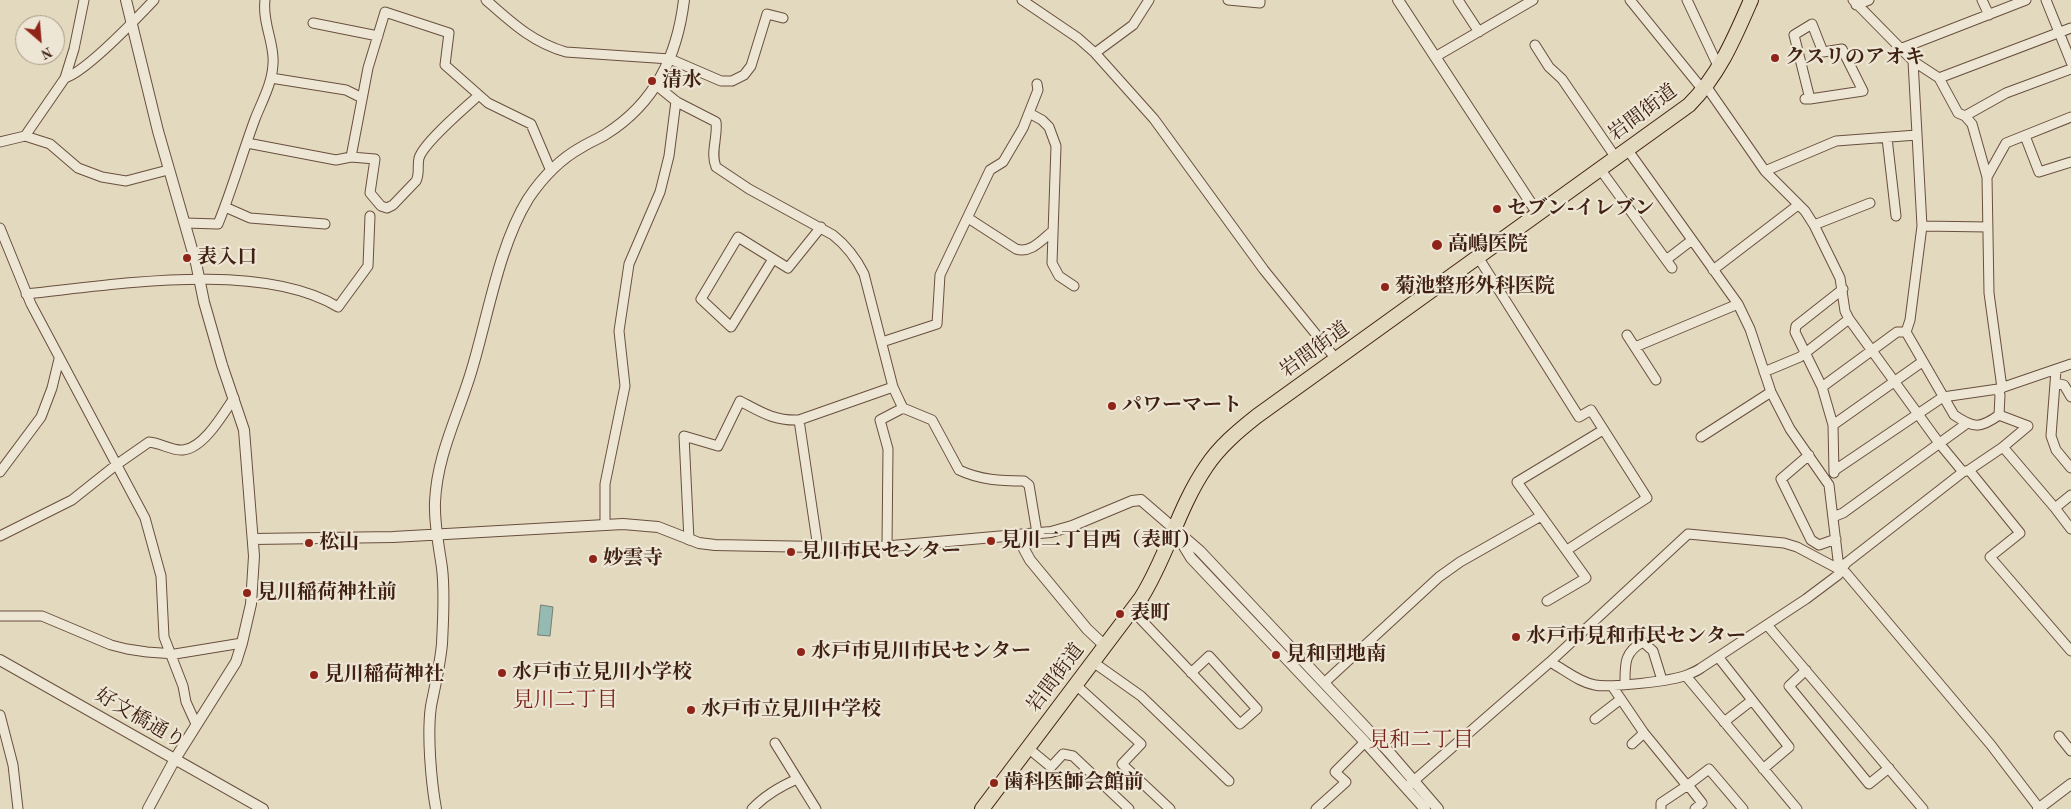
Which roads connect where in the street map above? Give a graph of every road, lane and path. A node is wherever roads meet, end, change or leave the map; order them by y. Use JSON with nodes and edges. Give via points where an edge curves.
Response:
{"nodes":[{"id":1,"x":84,"y":0,"type":"edge"},
{"id":2,"x":126,"y":0,"type":"edge"},
{"id":3,"x":154,"y":0,"type":"edge"},
{"id":4,"x":265,"y":0,"type":"edge"},
{"id":5,"x":486,"y":0,"type":"edge"},
{"id":6,"x":684,"y":0,"type":"edge"},
{"id":7,"x":1022,"y":0,"type":"edge"},
{"id":8,"x":1149,"y":0,"type":"edge"},
{"id":9,"x":1228,"y":0,"type":"edge"},
{"id":10,"x":1260,"y":0,"type":"edge"},
{"id":11,"x":1398,"y":0,"type":"edge"},
{"id":12,"x":1458,"y":0,"type":"edge"},
{"id":13,"x":1533,"y":0,"type":"edge"},
{"id":14,"x":1630,"y":0,"type":"edge"},
{"id":15,"x":1687,"y":0,"type":"edge"},
{"id":16,"x":1751,"y":0,"type":"edge"},
{"id":17,"x":1869,"y":0,"type":"edge"},
{"id":18,"x":1982,"y":0,"type":"edge"},
{"id":19,"x":2026,"y":0,"type":"edge"},
{"id":20,"x":2046,"y":0,"type":"edge"},
{"id":21,"x":1854,"y":2,"type":"edge"},
{"id":22,"x":1989,"y":16,"type":"junction"},
{"id":23,"x":783,"y":18,"type":"dead end"},
{"id":24,"x":313,"y":23,"type":"dead end"},
{"id":25,"x":132,"y":24,"type":"junction"},
{"id":26,"x":2071,"y":28,"type":"edge"},
{"id":27,"x":1479,"y":32,"type":"junction"},
{"id":28,"x":2059,"y":33,"type":"junction"},
{"id":29,"x":378,"y":36,"type":"junction"},
{"id":30,"x":1535,"y":45,"type":"dead end"},
{"id":31,"x":1900,"y":49,"type":"junction"},
{"id":32,"x":1095,"y":53,"type":"junction"},
{"id":33,"x":1435,"y":56,"type":"junction"},
{"id":34,"x":670,"y":59,"type":"junction"},
{"id":35,"x":1913,"y":61,"type":"junction"},
{"id":36,"x":2071,"y":62,"type":"edge"},
{"id":37,"x":1719,"y":68,"type":"junction"},
{"id":38,"x":2071,"y":68,"type":"edge"},
{"id":39,"x":65,"y":78,"type":"junction"},
{"id":40,"x":271,"y":78,"type":"junction"},
{"id":41,"x":1940,"y":78,"type":"junction"},
{"id":42,"x":1037,"y":84,"type":"dead end"},
{"id":43,"x":656,"y":85,"type":"junction"},
{"id":44,"x":1704,"y":88,"type":"junction"},
{"id":45,"x":479,"y":95,"type":"junction"},
{"id":46,"x":362,"y":98,"type":"junction"},
{"id":47,"x":1808,"y":99,"type":"joint"},
{"id":48,"x":676,"y":101,"type":"junction"},
{"id":49,"x":1029,"y":113,"type":"junction"},
{"id":50,"x":1965,"y":116,"type":"junction"},
{"id":51,"x":2071,"y":117,"type":"edge"},
{"id":52,"x":1917,"y":135,"type":"junction"},
{"id":53,"x":25,"y":136,"type":"junction"},
{"id":54,"x":2025,"y":136,"type":"junction"},
{"id":55,"x":1887,"y":138,"type":"junction"},
{"id":56,"x":0,"y":142,"type":"edge"},
{"id":57,"x":247,"y":143,"type":"junction"},
{"id":58,"x":1622,"y":154,"type":"junction"},
{"id":59,"x":351,"y":157,"type":"junction"},
{"id":60,"x":2071,"y":162,"type":"edge"},
{"id":61,"x":1600,"y":169,"type":"junction"},
{"id":62,"x":168,"y":170,"type":"junction"},
{"id":63,"x":551,"y":171,"type":"junction"},
{"id":64,"x":1765,"y":171,"type":"junction"},
{"id":65,"x":1987,"y":177,"type":"junction"},
{"id":66,"x":1870,"y":203,"type":"dead end"},
{"id":67,"x":1798,"y":205,"type":"junction"},
{"id":68,"x":225,"y":207,"type":"junction"},
{"id":69,"x":1538,"y":214,"type":"junction"},
{"id":70,"x":370,"y":216,"type":"dead end"},
{"id":71,"x":1896,"y":216,"type":"dead end"},
{"id":72,"x":968,"y":218,"type":"junction"},
{"id":73,"x":184,"y":223,"type":"junction"},
{"id":74,"x":325,"y":224,"type":"dead end"},
{"id":75,"x":1814,"y":225,"type":"junction"},
{"id":76,"x":1922,"y":226,"type":"junction"},
{"id":77,"x":1988,"y":226,"type":"junction"},
{"id":78,"x":821,"y":227,"type":"junction"},
{"id":79,"x":0,"y":228,"type":"edge"},
{"id":80,"x":1053,"y":230,"type":"junction"},
{"id":81,"x":1692,"y":240,"type":"junction"},
{"id":82,"x":1478,"y":258,"type":"junction"},
{"id":83,"x":773,"y":259,"type":"junction"},
{"id":84,"x":1666,"y":260,"type":"junction"},
{"id":85,"x":1672,"y":268,"type":"dead end"},
{"id":86,"x":1714,"y":270,"type":"junction"},
{"id":87,"x":200,"y":280,"type":"junction"},
{"id":88,"x":1074,"y":286,"type":"dead end"},
{"id":89,"x":1843,"y":289,"type":"junction"},
{"id":90,"x":26,"y":294,"type":"junction"},
{"id":91,"x":1738,"y":304,"type":"junction"},
{"id":92,"x":1849,"y":319,"type":"junction"},
{"id":93,"x":1906,"y":332,"type":"junction"},
{"id":94,"x":1626,"y":335,"type":"dead end"},
{"id":95,"x":882,"y":342,"type":"junction"},
{"id":96,"x":1635,"y":347,"type":"junction"},
{"id":97,"x":1872,"y":350,"type":"junction"},
{"id":98,"x":1806,"y":352,"type":"junction"},
{"id":99,"x":60,"y":359,"type":"junction"},
{"id":100,"x":1336,"y":359,"type":"junction"},
{"id":101,"x":1922,"y":362,"type":"junction"},
{"id":102,"x":2071,"y":364,"type":"edge"},
{"id":103,"x":2056,"y":370,"type":"junction"},
{"id":104,"x":1764,"y":372,"type":"junction"},
{"id":105,"x":1656,"y":380,"type":"dead end"},
{"id":106,"x":1895,"y":380,"type":"junction"},
{"id":107,"x":2055,"y":382,"type":"junction"},
{"id":108,"x":893,"y":387,"type":"junction"},
{"id":109,"x":1822,"y":387,"type":"junction"},
{"id":110,"x":2000,"y":389,"type":"junction"},
{"id":111,"x":1771,"y":392,"type":"junction"},
{"id":112,"x":1943,"y":397,"type":"junction"},
{"id":113,"x":2071,"y":397,"type":"edge"},
{"id":114,"x":234,"y":398,"type":"junction"},
{"id":115,"x":903,"y":408,"type":"junction"},
{"id":116,"x":1918,"y":412,"type":"junction"},
{"id":117,"x":1999,"y":415,"type":"junction"},
{"id":118,"x":799,"y":420,"type":"junction"},
{"id":119,"x":1966,"y":424,"type":"junction"},
{"id":120,"x":1833,"y":425,"type":"junction"},
{"id":121,"x":1603,"y":430,"type":"junction"},
{"id":122,"x":1701,"y":437,"type":"dead end"},
{"id":123,"x":1939,"y":443,"type":"junction"},
{"id":124,"x":2002,"y":447,"type":"junction"},
{"id":125,"x":1809,"y":455,"type":"junction"},
{"id":126,"x":116,"y":465,"type":"junction"},
{"id":127,"x":2071,"y":468,"type":"edge"},
{"id":128,"x":1835,"y":470,"type":"junction"},
{"id":129,"x":1966,"y":471,"type":"junction"},
{"id":130,"x":0,"y":472,"type":"edge"},
{"id":131,"x":1829,"y":485,"type":"junction"},
{"id":132,"x":2071,"y":495,"type":"edge"},
{"id":133,"x":2055,"y":508,"type":"junction"},
{"id":134,"x":1541,"y":516,"type":"junction"},
{"id":135,"x":1833,"y":517,"type":"junction"},
{"id":136,"x":605,"y":525,"type":"junction"},
{"id":137,"x":2071,"y":529,"type":"edge"},
{"id":138,"x":1174,"y":530,"type":"junction"},
{"id":139,"x":436,"y":533,"type":"junction"},
{"id":140,"x":1038,"y":534,"type":"junction"},
{"id":141,"x":1020,"y":535,"type":"junction"},
{"id":142,"x":0,"y":536,"type":"edge"},
{"id":143,"x":253,"y":539,"type":"junction"},
{"id":144,"x":1836,"y":539,"type":"junction"},
{"id":145,"x":689,"y":540,"type":"junction"},
{"id":146,"x":887,"y":546,"type":"junction"},
{"id":147,"x":818,"y":548,"type":"junction"},
{"id":148,"x":1567,"y":550,"type":"junction"},
{"id":149,"x":1841,"y":570,"type":"junction"},
{"id":150,"x":1547,"y":601,"type":"dead end"},
{"id":151,"x":1132,"y":610,"type":"junction"},
{"id":152,"x":0,"y":616,"type":"edge"},
{"id":153,"x":1768,"y":626,"type":"junction"},
{"id":154,"x":242,"y":643,"type":"junction"},
{"id":155,"x":1105,"y":646,"type":"junction"},
{"id":156,"x":2071,"y":651,"type":"edge"},
{"id":157,"x":170,"y":653,"type":"junction"},
{"id":158,"x":1719,"y":658,"type":"junction"},
{"id":159,"x":0,"y":660,"type":"edge"},
{"id":160,"x":1093,"y":662,"type":"junction"},
{"id":161,"x":1550,"y":662,"type":"junction"},
{"id":162,"x":1806,"y":670,"type":"junction"},
{"id":163,"x":1191,"y":673,"type":"junction"},
{"id":164,"x":1686,"y":676,"type":"junction"},
{"id":165,"x":1662,"y":680,"type":"junction"},
{"id":166,"x":1324,"y":683,"type":"junction"},
{"id":167,"x":1626,"y":684,"type":"junction"},
{"id":168,"x":1076,"y":685,"type":"junction"},
{"id":169,"x":1612,"y":686,"type":"junction"},
{"id":170,"x":1621,"y":699,"type":"junction"},
{"id":171,"x":1751,"y":701,"type":"junction"},
{"id":172,"x":0,"y":715,"type":"edge"},
{"id":173,"x":1595,"y":720,"type":"dead end"},
{"id":174,"x":1724,"y":722,"type":"junction"},
{"id":175,"x":196,"y":724,"type":"junction"},
{"id":176,"x":1644,"y":733,"type":"junction"},
{"id":177,"x":2059,"y":736,"type":"dead end"},
{"id":178,"x":1365,"y":742,"type":"junction"},
{"id":179,"x":775,"y":743,"type":"dead end"},
{"id":180,"x":1632,"y":744,"type":"dead end"},
{"id":181,"x":1028,"y":748,"type":"junction"},
{"id":182,"x":2071,"y":751,"type":"edge"},
{"id":183,"x":175,"y":759,"type":"junction"},
{"id":184,"x":1763,"y":768,"type":"junction"},
{"id":185,"x":1889,"y":768,"type":"junction"},
{"id":186,"x":796,"y":779,"type":"junction"},
{"id":187,"x":1229,"y":781,"type":"dead end"},
{"id":188,"x":1410,"y":783,"type":"junction"},
{"id":189,"x":2071,"y":784,"type":"edge"},
{"id":190,"x":1688,"y":785,"type":"junction"},
{"id":191,"x":18,"y":809,"type":"edge"},
{"id":192,"x":148,"y":809,"type":"edge"},
{"id":193,"x":263,"y":809,"type":"edge"},
{"id":194,"x":436,"y":809,"type":"edge"},
{"id":195,"x":752,"y":809,"type":"edge"},
{"id":196,"x":816,"y":809,"type":"edge"},
{"id":197,"x":982,"y":809,"type":"edge"},
{"id":198,"x":1129,"y":809,"type":"edge"},
{"id":199,"x":1170,"y":809,"type":"edge"},
{"id":200,"x":1316,"y":809,"type":"edge"},
{"id":201,"x":1425,"y":809,"type":"edge"},
{"id":202,"x":1438,"y":809,"type":"edge"},
{"id":203,"x":1661,"y":809,"type":"edge"},
{"id":204,"x":1695,"y":809,"type":"edge"},
{"id":205,"x":1743,"y":809,"type":"edge"},
{"id":206,"x":1797,"y":809,"type":"edge"},
{"id":207,"x":1923,"y":809,"type":"edge"},
{"id":208,"x":2039,"y":809,"type":"edge"}],
"edges":[{"from":1,"to":39,"type":"street"},
{"from":2,"to":25,"type":"street"},
{"from":3,"to":25,"type":"street"},
{"from":4,"to":40,"type":"street","via":[[266,26],[273,57]]},
{"from":5,"to":34,"type":"street","via":[[520,30],[538,43],[552,48],[566,52]]},
{"from":6,"to":34,"type":"street","via":[[680,30]]},
{"from":7,"to":32,"type":"street"},
{"from":8,"to":32,"type":"street","via":[[1133,25]]},
{"from":9,"to":10,"type":"street","via":[[1260,3]]},
{"from":11,"to":33,"type":"street"},
{"from":12,"to":27,"type":"street"},
{"from":13,"to":27,"type":"street"},
{"from":14,"to":44,"type":"street"},
{"from":15,"to":37,"type":"street"},
{"from":16,"to":37,"type":"main road","name":"岩間街道"},
{"from":17,"to":21,"type":"street"},
{"from":18,"to":22,"type":"street"},
{"from":19,"to":22,"type":"street"},
{"from":20,"to":28,"type":"street"},
{"from":21,"to":31,"type":"street"},
{"from":22,"to":31,"type":"street"},
{"from":23,"to":34,"type":"street","via":[[767,14],[750,66],[744,75],[732,82],[721,82]]},
{"from":24,"to":29,"type":"street"},
{"from":25,"to":39,"type":"street"},
{"from":25,"to":62,"type":"street"},
{"from":26,"to":28,"type":"street"},
{"from":27,"to":33,"type":"street"},
{"from":28,"to":36,"type":"street"},
{"from":28,"to":41,"type":"street"},
{"from":29,"to":45,"type":"street","via":[[385,12],[449,33],[445,65]]},
{"from":29,"to":46,"type":"street"},
{"from":30,"to":58,"type":"street","via":[[1549,67]]},
{"from":31,"to":35,"type":"street"},
{"from":32,"to":100,"type":"street","via":[[1154,119],[1258,263]]},
{"from":33,"to":69,"type":"street"},
{"from":34,"to":43,"type":"street"},
{"from":35,"to":41,"type":"street"},
{"from":35,"to":52,"type":"street"},
{"from":37,"to":44,"type":"main road","name":"岩間街道"},
{"from":38,"to":50,"type":"street","via":[[2006,93]]},
{"from":39,"to":53,"type":"street"},
{"from":40,"to":46,"type":"street","via":[[346,90]]},
{"from":40,"to":57,"type":"street"},
{"from":41,"to":50,"type":"street","via":[[1958,113]]},
{"from":42,"to":49,"type":"street","via":[[1038,90]]},
{"from":43,"to":48,"type":"street"},
{"from":43,"to":63,"type":"street","via":[[638,109]]},
{"from":44,"to":58,"type":"main road","name":"岩間街道","via":[[1682,111]]},
{"from":44,"to":64,"type":"street"},
{"from":45,"to":59,"type":"street","via":[[428,144],[419,158],[416,182],[387,208],[370,193],[374,159]]},
{"from":45,"to":63,"type":"street","via":[[488,103],[531,124]]},
{"from":46,"to":59,"type":"street"},
{"from":47,"to":47,"type":"street","via":[[1863,91],[1842,49],[1823,52],[1812,24],[1794,35]]},
{"from":48,"to":78,"type":"street","via":[[716,122],[716,167]]},
{"from":48,"to":136,"type":"street","via":[[669,156],[660,192],[629,264],[619,331],[625,386],[605,484]]},
{"from":49,"to":72,"type":"street","via":[[1003,162],[990,170]]},
{"from":49,"to":80,"type":"street","via":[[1049,127],[1056,146]]},
{"from":50,"to":65,"type":"street","via":[[1972,124]]},
{"from":51,"to":54,"type":"street"},
{"from":52,"to":55,"type":"street"},
{"from":52,"to":76,"type":"street"},
{"from":53,"to":56,"type":"street"},
{"from":53,"to":62,"type":"street","via":[[50,144],[78,168],[102,177],[126,181]]},
{"from":54,"to":60,"type":"street","via":[[2039,172]]},
{"from":54,"to":65,"type":"street","via":[[2006,143]]},
{"from":55,"to":64,"type":"street","via":[[1836,141]]},
{"from":55,"to":71,"type":"street"},
{"from":57,"to":59,"type":"street","via":[[336,160]]},
{"from":57,"to":68,"type":"street"},
{"from":58,"to":61,"type":"main road","name":"岩間街道"},
{"from":58,"to":81,"type":"street"},
{"from":61,"to":69,"type":"main road","name":"岩間街道"},
{"from":61,"to":84,"type":"street"},
{"from":62,"to":73,"type":"street"},
{"from":63,"to":139,"type":"street","via":[[528,199],[506,245],[472,372],[440,462],[435,501]]},
{"from":64,"to":67,"type":"street"},
{"from":65,"to":77,"type":"street"},
{"from":66,"to":75,"type":"street"},
{"from":67,"to":75,"type":"street"},
{"from":67,"to":86,"type":"street"},
{"from":68,"to":73,"type":"street","via":[[218,224]]},
{"from":68,"to":74,"type":"street","via":[[250,218]]},
{"from":69,"to":82,"type":"main road","name":"岩間街道"},
{"from":70,"to":87,"type":"street","via":[[368,266],[338,307],[283,286]]},
{"from":72,"to":80,"type":"street","via":[[1023,251],[1032,248]]},
{"from":72,"to":95,"type":"street","via":[[940,275],[938,324]]},
{"from":73,"to":87,"type":"street"},
{"from":75,"to":89,"type":"street"},
{"from":76,"to":77,"type":"street"},
{"from":76,"to":93,"type":"street"},
{"from":77,"to":110,"type":"street","via":[[1989,292]]},
{"from":78,"to":83,"type":"street","via":[[788,268]]},
{"from":78,"to":95,"type":"street","via":[[855,257],[864,274]]},
{"from":79,"to":90,"type":"street"},
{"from":80,"to":88,"type":"street","via":[[1052,263],[1059,276]]},
{"from":81,"to":84,"type":"street"},
{"from":81,"to":86,"type":"street"},
{"from":82,"to":100,"type":"main road","name":"岩間街道"},
{"from":82,"to":121,"type":"street","via":[[1578,417],[1591,410]]},
{"from":83,"to":83,"type":"street","via":[[738,237],[700,299],[731,327]]},
{"from":84,"to":85,"type":"street"},
{"from":86,"to":91,"type":"street"},
{"from":87,"to":90,"type":"street"},
{"from":87,"to":114,"type":"street","via":[[216,346]]},
{"from":89,"to":92,"type":"street"},
{"from":89,"to":98,"type":"street","via":[[1796,326]]},
{"from":90,"to":99,"type":"street"},
{"from":91,"to":96,"type":"street"},
{"from":91,"to":104,"type":"street"},
{"from":92,"to":97,"type":"street"},
{"from":92,"to":98,"type":"street"},
{"from":93,"to":97,"type":"street","via":[[1897,332]]},
{"from":93,"to":101,"type":"street"},
{"from":94,"to":96,"type":"street"},
{"from":95,"to":108,"type":"street"},
{"from":96,"to":105,"type":"street"},
{"from":97,"to":106,"type":"street"},
{"from":97,"to":109,"type":"street"},
{"from":98,"to":104,"type":"street"},
{"from":98,"to":109,"type":"street"},
{"from":99,"to":126,"type":"street"},
{"from":99,"to":130,"type":"street","via":[[41,417]]},
{"from":100,"to":138,"type":"main road","name":"岩間街道","via":[[1244,426],[1223,446],[1192,490]]},
{"from":101,"to":106,"type":"street"},
{"from":101,"to":112,"type":"street"},
{"from":102,"to":103,"type":"street"},
{"from":103,"to":107,"type":"street"},
{"from":103,"to":110,"type":"street"},
{"from":104,"to":111,"type":"street"},
{"from":106,"to":116,"type":"street"},
{"from":106,"to":120,"type":"street"},
{"from":107,"to":113,"type":"street","via":[[2064,385]]},
{"from":107,"to":127,"type":"street","via":[[2051,436],[2056,450]]},
{"from":108,"to":115,"type":"street"},
{"from":108,"to":118,"type":"street"},
{"from":109,"to":120,"type":"street"},
{"from":110,"to":112,"type":"street"},
{"from":110,"to":117,"type":"street"},
{"from":111,"to":122,"type":"street"},
{"from":111,"to":125,"type":"street","via":[[1790,429]]},
{"from":112,"to":116,"type":"street"},
{"from":112,"to":119,"type":"street","via":[[1954,415]]},
{"from":114,"to":126,"type":"street","via":[[219,422],[192,448],[172,449],[149,442]]},
{"from":114,"to":143,"type":"street","via":[[246,439]]},
{"from":115,"to":140,"type":"street","via":[[932,420],[959,470],[990,479],[1024,480],[1029,485]]},
{"from":115,"to":146,"type":"street","via":[[880,420],[888,449]]},
{"from":116,"to":123,"type":"street"},
{"from":116,"to":128,"type":"street"},
{"from":117,"to":119,"type":"street","via":[[1985,425]]},
{"from":117,"to":124,"type":"street","via":[[2028,426]]},
{"from":118,"to":145,"type":"street","via":[[773,418],[740,400],[718,446],[684,436]]},
{"from":118,"to":147,"type":"street"},
{"from":119,"to":123,"type":"street"},
{"from":120,"to":128,"type":"street"},
{"from":121,"to":134,"type":"street","via":[[1517,482]]},
{"from":121,"to":148,"type":"street","via":[[1647,498]]},
{"from":123,"to":129,"type":"street"},
{"from":123,"to":135,"type":"street"},
{"from":124,"to":129,"type":"street"},
{"from":124,"to":133,"type":"street"},
{"from":125,"to":131,"type":"street"},
{"from":125,"to":144,"type":"street","via":[[1781,479],[1811,540],[1820,545]]},
{"from":126,"to":142,"type":"street","via":[[72,500]]},
{"from":126,"to":157,"type":"street","via":[[134,496],[152,539],[161,576],[164,637]]},
{"from":128,"to":131,"type":"street"},
{"from":129,"to":149,"type":"street"},
{"from":129,"to":156,"type":"street","via":[[2020,533],[1990,557]]},
{"from":131,"to":135,"type":"street"},
{"from":132,"to":133,"type":"street"},
{"from":133,"to":137,"type":"street"},
{"from":134,"to":148,"type":"street"},
{"from":134,"to":166,"type":"street","via":[[1439,577]]},
{"from":135,"to":144,"type":"street"},
{"from":136,"to":139,"type":"street"},
{"from":136,"to":145,"type":"street","via":[[658,527]]},
{"from":138,"to":140,"type":"street","via":[[1148,504],[1138,500],[1063,530]]},
{"from":138,"to":151,"type":"main road","name":"岩間街道","via":[[1156,572]]},
{"from":138,"to":166,"type":"street","via":[[1200,551]]},
{"from":138,"to":178,"type":"street","via":[[1191,558]]},
{"from":139,"to":143,"type":"street","via":[[393,537]]},
{"from":139,"to":194,"type":"street","via":[[443,583],[442,647],[431,708]]},
{"from":140,"to":141,"type":"street"},
{"from":141,"to":146,"type":"street"},
{"from":141,"to":155,"type":"street","via":[[1035,566]]},
{"from":143,"to":154,"type":"street","via":[[253,589]]},
{"from":144,"to":149,"type":"street"},
{"from":145,"to":147,"type":"street","via":[[715,545]]},
{"from":146,"to":147,"type":"street"},
{"from":148,"to":150,"type":"street","via":[[1586,578]]},
{"from":149,"to":153,"type":"street"},
{"from":149,"to":161,"type":"street","via":[[1784,543],[1688,534]]},
{"from":149,"to":208,"type":"street","via":[[1991,745]]},
{"from":151,"to":155,"type":"main road","name":"岩間街道"},
{"from":151,"to":163,"type":"street"},
{"from":152,"to":157,"type":"street","via":[[42,616],[127,649]]},
{"from":153,"to":158,"type":"street"},
{"from":153,"to":162,"type":"street"},
{"from":154,"to":157,"type":"street"},
{"from":154,"to":175,"type":"street","via":[[231,671]]},
{"from":155,"to":160,"type":"main road","name":"岩間街道"},
{"from":157,"to":175,"type":"street"},
{"from":158,"to":164,"type":"street"},
{"from":158,"to":171,"type":"street"},
{"from":159,"to":183,"type":"street","name":"好文橋通り"},
{"from":160,"to":168,"type":"main road","name":"岩間街道"},
{"from":160,"to":187,"type":"street","via":[[1141,696]]},
{"from":161,"to":169,"type":"street","via":[[1587,682]]},
{"from":161,"to":188,"type":"street"},
{"from":162,"to":185,"type":"street"},
{"from":162,"to":185,"type":"street","via":[[1789,686],[1869,784]]},
{"from":163,"to":163,"type":"street","via":[[1240,724],[1257,709],[1209,656]]},
{"from":164,"to":165,"type":"street"},
{"from":164,"to":174,"type":"street"},
{"from":165,"to":167,"type":"street"},
{"from":165,"to":167,"type":"street","via":[[1653,651],[1643,642],[1627,656]]},
{"from":166,"to":188,"type":"street"},
{"from":167,"to":169,"type":"street"},
{"from":168,"to":181,"type":"main road","name":"岩間街道"},
{"from":168,"to":199,"type":"street","via":[[1141,744],[1122,764]]},
{"from":169,"to":170,"type":"street"},
{"from":170,"to":173,"type":"street"},
{"from":170,"to":176,"type":"street"},
{"from":171,"to":174,"type":"street"},
{"from":171,"to":184,"type":"street","via":[[1789,746]]},
{"from":172,"to":191,"type":"street","via":[[13,765]]},
{"from":174,"to":184,"type":"street"},
{"from":175,"to":183,"type":"street"},
{"from":176,"to":180,"type":"street"},
{"from":176,"to":190,"type":"street"},
{"from":177,"to":182,"type":"street"},
{"from":178,"to":188,"type":"street"},
{"from":178,"to":200,"type":"street","via":[[1335,772],[1346,782]]},
{"from":179,"to":186,"type":"street"},
{"from":181,"to":197,"type":"main road","name":"岩間街道"},
{"from":181,"to":198,"type":"street","via":[[1051,767],[1063,754],[1073,756]]},
{"from":183,"to":192,"type":"street"},
{"from":183,"to":193,"type":"street","name":"好文橋通り"},
{"from":184,"to":206,"type":"street"},
{"from":185,"to":207,"type":"street"},
{"from":186,"to":195,"type":"street","via":[[777,787]]},
{"from":186,"to":196,"type":"street"},
{"from":188,"to":201,"type":"street"},
{"from":188,"to":202,"type":"street"},
{"from":189,"to":208,"type":"street"},
{"from":190,"to":203,"type":"street","via":[[1661,803]]},
{"from":190,"to":204,"type":"street","via":[[1702,803]]},
{"from":190,"to":205,"type":"street","via":[[1709,768]]}]}
